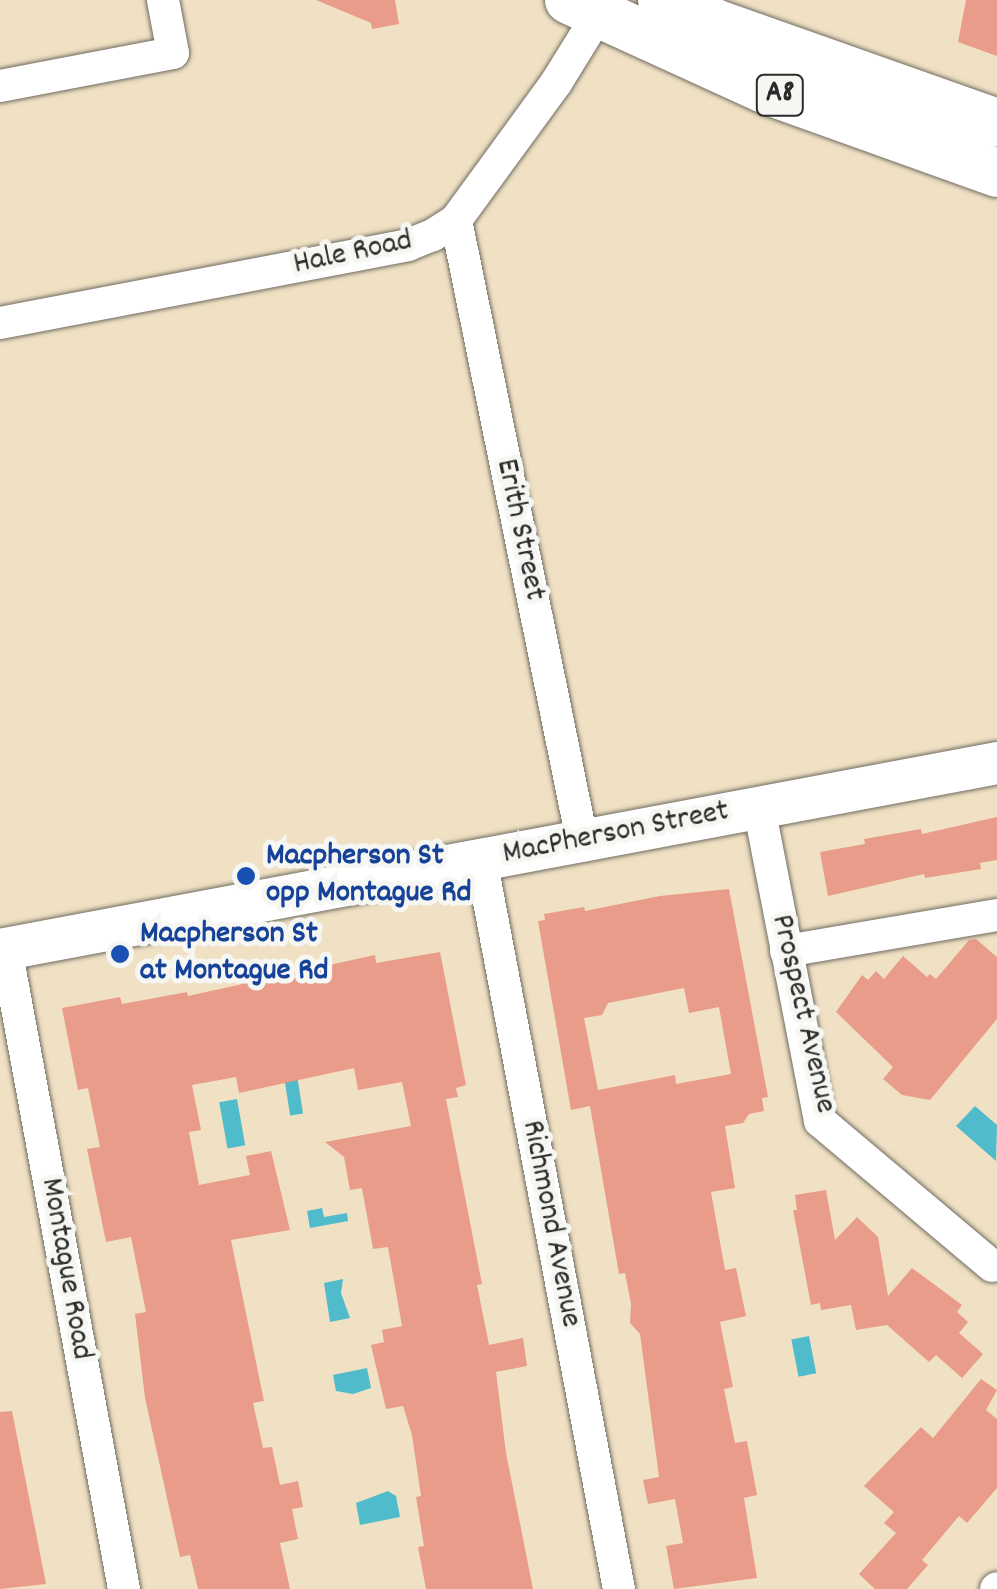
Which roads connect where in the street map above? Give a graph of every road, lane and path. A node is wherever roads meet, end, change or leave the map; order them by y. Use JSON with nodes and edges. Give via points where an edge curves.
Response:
{"nodes":[{"id":1,"x":163,"y":0,"type":"edge"},
{"id":2,"x":662,"y":0,"type":"edge"},
{"id":3,"x":583,"y":8,"type":"edge"},
{"id":4,"x":0,"y":86,"type":"edge"},
{"id":5,"x":997,"y":123,"type":"edge"},
{"id":6,"x":997,"y":173,"type":"edge"},
{"id":7,"x":456,"y":220,"type":"junction"},
{"id":8,"x":0,"y":324,"type":"edge"},
{"id":9,"x":997,"y":763,"type":"edge"},
{"id":10,"x":759,"y":807,"type":"junction"},
{"id":11,"x":582,"y":840,"type":"junction"},
{"id":12,"x":481,"y":860,"type":"junction"},
{"id":13,"x":997,"y":914,"type":"edge"},
{"id":14,"x":3,"y":949,"type":"edge"},
{"id":15,"x":786,"y":952,"type":"junction"},
{"id":16,"x":992,"y":1266,"type":"dead end"},
{"id":17,"x":124,"y":1589,"type":"edge"},
{"id":18,"x":619,"y":1589,"type":"edge"}],
"edges":[{"from":1,"to":4,"type":"street","via":[[172,53]]},
{"from":2,"to":5,"type":"highway","number":"A8"},
{"from":3,"to":6,"type":"highway","number":"A8","via":[[771,92]]},
{"from":3,"to":7,"type":"street","name":"Hale Road","via":[[556,83]]},
{"from":7,"to":8,"type":"street","name":"Hale Road","via":[[408,245]]},
{"from":7,"to":11,"type":"street","name":"Erith Street"},
{"from":9,"to":10,"type":"main road","name":"MacPherson Street"},
{"from":10,"to":11,"type":"main road","name":"MacPherson Street"},
{"from":10,"to":15,"type":"street","name":"Prospect Avenue"},
{"from":11,"to":12,"type":"main road","name":"MacPherson Street"},
{"from":12,"to":14,"type":"main road","name":"MacPherson Street"},
{"from":12,"to":18,"type":"street","name":"Richmond Avenue"},
{"from":13,"to":15,"type":"street"},
{"from":14,"to":17,"type":"street","name":"Montague Road"},
{"from":15,"to":16,"type":"street","name":"Prospect Avenue","via":[[820,1121]]}]}
